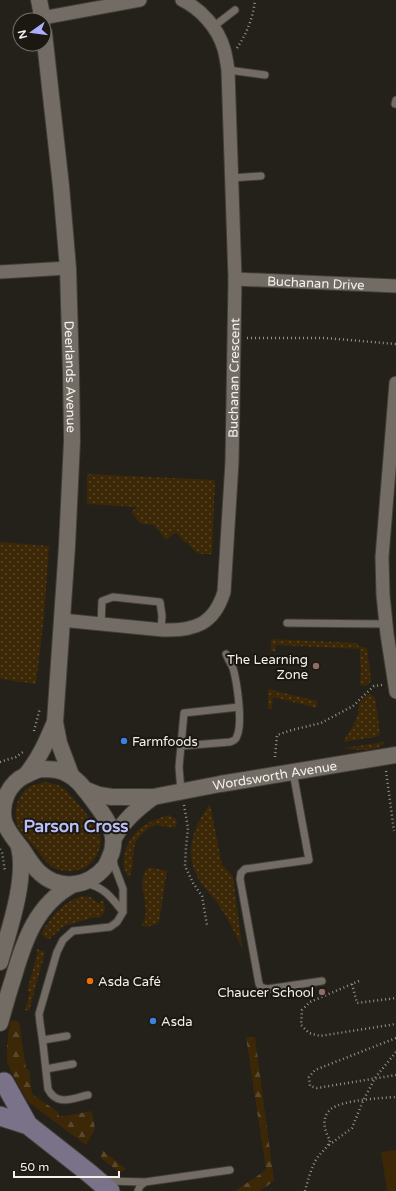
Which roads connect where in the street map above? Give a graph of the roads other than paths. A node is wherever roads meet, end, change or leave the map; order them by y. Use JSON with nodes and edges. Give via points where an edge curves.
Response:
{"nodes":[{"id":1,"x":39,"y":0,"type":"edge"},
{"id":2,"x":140,"y":0,"type":"edge"},
{"id":3,"x":182,"y":0,"type":"edge"},
{"id":4,"x":235,"y":10,"type":"dead end"},
{"id":5,"x":41,"y":12,"type":"edge"},
{"id":6,"x":52,"y":21,"type":"edge"},
{"id":7,"x":213,"y":27,"type":"junction"},
{"id":8,"x":46,"y":52,"type":"edge"},
{"id":9,"x":228,"y":70,"type":"junction"},
{"id":10,"x":265,"y":75,"type":"dead end"},
{"id":11,"x":261,"y":176,"type":"dead end"},
{"id":12,"x":232,"y":178,"type":"junction"},
{"id":13,"x":68,"y":268,"type":"junction"},
{"id":14,"x":0,"y":272,"type":"edge"},
{"id":15,"x":235,"y":279,"type":"junction"},
{"id":16,"x":396,"y":286,"type":"edge"},
{"id":17,"x":396,"y":384,"type":"edge"},
{"id":18,"x":61,"y":620,"type":"junction"},
{"id":19,"x":287,"y":623,"type":"dead end"},
{"id":20,"x":101,"y":624,"type":"junction"},
{"id":21,"x":161,"y":629,"type":"junction"},
{"id":22,"x":390,"y":631,"type":"edge"},
{"id":23,"x":226,"y":654,"type":"dead end"},
{"id":24,"x":395,"y":688,"type":"edge"},
{"id":25,"x":238,"y":707,"type":"junction"},
{"id":26,"x":55,"y":722,"type":"junction"},
{"id":27,"x":181,"y":746,"type":"junction"},
{"id":28,"x":396,"y":755,"type":"edge"},
{"id":29,"x":293,"y":772,"type":"junction"},
{"id":30,"x":71,"y":775,"type":"junction"},
{"id":31,"x":22,"y":777,"type":"junction"},
{"id":32,"x":0,"y":780,"type":"edge"},
{"id":33,"x":84,"y":789,"type":"junction"},
{"id":34,"x":181,"y":791,"type":"junction"},
{"id":35,"x":153,"y":797,"type":"junction"},
{"id":36,"x":2,"y":818,"type":"edge"},
{"id":37,"x":18,"y":845,"type":"junction"},
{"id":38,"x":113,"y":845,"type":"junction"},
{"id":39,"x":78,"y":883,"type":"junction"},
{"id":40,"x":123,"y":912,"type":"junction"},
{"id":41,"x":0,"y":962,"type":"edge"},
{"id":42,"x":322,"y":982,"type":"dead end"},
{"id":43,"x":0,"y":1024,"type":"edge"},
{"id":44,"x":67,"y":1036,"type":"dead end"},
{"id":45,"x":42,"y":1040,"type":"junction"},
{"id":46,"x":73,"y":1064,"type":"dead end"},
{"id":47,"x":46,"y":1069,"type":"junction"},
{"id":48,"x":1,"y":1083,"type":"edge"},
{"id":49,"x":88,"y":1095,"type":"dead end"},
{"id":50,"x":0,"y":1116,"type":"edge"},
{"id":51,"x":28,"y":1125,"type":"junction"},
{"id":52,"x":230,"y":1170,"type":"dead end"},
{"id":53,"x":145,"y":1182,"type":"junction"},
{"id":54,"x":104,"y":1186,"type":"edge"},
{"id":55,"x":138,"y":1191,"type":"edge"}],
"edges":[{"from":1,"to":5,"type":"street","name":"Deerlands Avenue"},
{"from":2,"to":6,"type":"street"},
{"from":3,"to":7,"type":"street","name":"Buchanan Crescent","via":[[198,10]]},
{"from":4,"to":7,"type":"lane"},
{"from":7,"to":9,"type":"street","name":"Buchanan Crescent","via":[[223,47]]},
{"from":8,"to":13,"type":"street","name":"Deerlands Avenue"},
{"from":9,"to":10,"type":"lane"},
{"from":9,"to":12,"type":"street","name":"Buchanan Crescent"},
{"from":11,"to":12,"type":"lane"},
{"from":12,"to":15,"type":"street","name":"Buchanan Crescent"},
{"from":13,"to":14,"type":"street"},
{"from":13,"to":18,"type":"street","name":"Deerlands Avenue","via":[[72,440]]},
{"from":15,"to":16,"type":"street","name":"Buchanan Drive"},
{"from":15,"to":21,"type":"street","name":"Buchanan Crescent","via":[[232,462],[224,592],[221,603],[202,623],[180,630]]},
{"from":17,"to":22,"type":"street","via":[[382,557],[383,595]]},
{"from":18,"to":20,"type":"street","name":"Buchanan Crescent"},
{"from":18,"to":26,"type":"street","name":"Deerlands Avenue"},
{"from":19,"to":22,"type":"lane"},
{"from":20,"to":21,"type":"street","name":"Buchanan Crescent"},
{"from":20,"to":21,"type":"lane","via":[[102,601],[113,597],[160,602]]},
{"from":22,"to":24,"type":"street"},
{"from":23,"to":25,"type":"lane","via":[[236,680]]},
{"from":25,"to":27,"type":"lane","via":[[184,713]]},
{"from":25,"to":27,"type":"lane","via":[[239,727],[235,740]]},
{"from":26,"to":30,"type":"street","name":"Deerlands Avenue","via":[[59,743]]},
{"from":26,"to":31,"type":"street","name":"Deerlands Avenue","via":[[37,761]]},
{"from":27,"to":34,"type":"lane"},
{"from":28,"to":29,"type":"street","name":"Wordsworth Avenue"},
{"from":29,"to":34,"type":"street","name":"Wordsworth Avenue"},
{"from":29,"to":42,"type":"lane","via":[[309,860],[245,869],[241,872],[240,879],[261,987],[267,989]]},
{"from":30,"to":31,"type":"street","via":[[51,769],[40,769]]},
{"from":30,"to":33,"type":"street"},
{"from":31,"to":32,"type":"street"},
{"from":31,"to":36,"type":"street","via":[[10,787],[5,798]]},
{"from":33,"to":35,"type":"street","name":"Wordsworth Avenue","via":[[112,797]]},
{"from":33,"to":38,"type":"street","via":[[112,828]]},
{"from":34,"to":35,"type":"street","name":"Wordsworth Avenue"},
{"from":35,"to":38,"type":"street","name":"Wordsworth Avenue","via":[[130,815],[118,829]]},
{"from":36,"to":37,"type":"street"},
{"from":37,"to":39,"type":"street","via":[[39,872],[49,880],[61,885]]},
{"from":37,"to":41,"type":"street","via":[[21,860],[20,884]]},
{"from":38,"to":39,"type":"street","via":[[105,866],[95,876]]},
{"from":38,"to":40,"type":"lane","via":[[114,865],[122,889]]},
{"from":39,"to":40,"type":"lane","via":[[93,885],[107,892]]},
{"from":39,"to":43,"type":"street","via":[[52,899],[29,932]]},
{"from":40,"to":45,"type":"lane","via":[[117,922],[110,926],[73,931],[63,940],[57,952],[39,1014]]},
{"from":44,"to":45,"type":"lane"},
{"from":45,"to":47,"type":"lane"},
{"from":46,"to":47,"type":"lane"},
{"from":47,"to":49,"type":"lane","via":[[48,1089],[51,1095],[59,1100]]},
{"from":48,"to":51,"type":"main road"},
{"from":50,"to":51,"type":"main road"},
{"from":51,"to":54,"type":"main road"},
{"from":52,"to":53,"type":"lane"},
{"from":53,"to":54,"type":"lane"},
{"from":53,"to":55,"type":"lane"}]}
